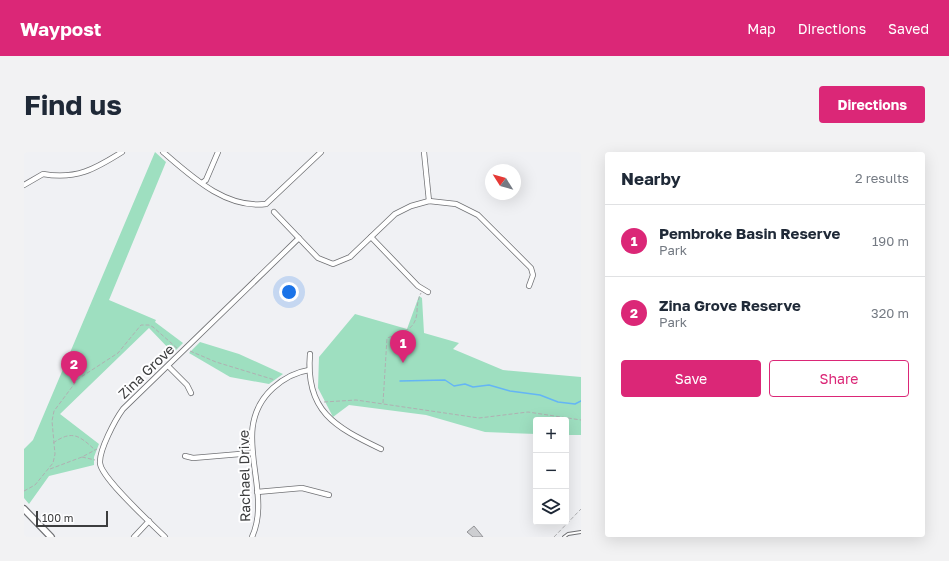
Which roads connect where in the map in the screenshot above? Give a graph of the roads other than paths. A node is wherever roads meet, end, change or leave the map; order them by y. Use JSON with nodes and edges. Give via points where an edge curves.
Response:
{"nodes":[{"id":1,"x":122,"y":152,"type":"edge"},
{"id":2,"x":163,"y":152,"type":"edge"},
{"id":3,"x":218,"y":152,"type":"edge"},
{"id":4,"x":321,"y":152,"type":"edge"},
{"id":5,"x":424,"y":152,"type":"edge"},
{"id":6,"x":202,"y":183,"type":"junction"},
{"id":7,"x":24,"y":185,"type":"edge"},
{"id":8,"x":429,"y":201,"type":"junction"},
{"id":9,"x":274,"y":212,"type":"dead end"},
{"id":10,"x":299,"y":238,"type":"junction"},
{"id":11,"x":371,"y":238,"type":"junction"},
{"id":12,"x":529,"y":286,"type":"dead end"},
{"id":13,"x":428,"y":292,"type":"dead end"},
{"id":14,"x":310,"y":354,"type":"dead end"},
{"id":15,"x":168,"y":366,"type":"junction"},
{"id":16,"x":309,"y":370,"type":"junction"},
{"id":17,"x":191,"y":393,"type":"dead end"},
{"id":18,"x":381,"y":448,"type":"dead end"},
{"id":19,"x":252,"y":453,"type":"junction"},
{"id":20,"x":185,"y":456,"type":"dead end"},
{"id":21,"x":257,"y":492,"type":"junction"},
{"id":22,"x":330,"y":495,"type":"dead end"},
{"id":23,"x":24,"y":509,"type":"edge"},
{"id":24,"x":149,"y":522,"type":"junction"},
{"id":25,"x":581,"y":532,"type":"edge"},
{"id":26,"x":51,"y":537,"type":"edge"},
{"id":27,"x":134,"y":537,"type":"edge"},
{"id":28,"x":165,"y":537,"type":"edge"},
{"id":29,"x":252,"y":537,"type":"edge"},
{"id":30,"x":564,"y":537,"type":"edge"}],
"edges":[{"from":1,"to":7,"type":"street","via":[[95,169],[81,174],[43,174]]},
{"from":2,"to":6,"type":"street","via":[[191,177]]},
{"from":3,"to":6,"type":"street","via":[[206,180]]},
{"from":4,"to":6,"type":"street","via":[[266,204],[234,202]]},
{"from":5,"to":8,"type":"street"},
{"from":8,"to":11,"type":"street","via":[[395,214]]},
{"from":8,"to":12,"type":"street","via":[[456,204],[478,215],[531,268],[533,275]]},
{"from":9,"to":10,"type":"street"},
{"from":10,"to":11,"type":"street","via":[[318,258],[334,264],[350,257]]},
{"from":10,"to":15,"type":"street","name":"Zina Grove"},
{"from":11,"to":13,"type":"street"},
{"from":14,"to":16,"type":"street"},
{"from":15,"to":17,"type":"street","via":[[187,385]]},
{"from":15,"to":24,"type":"street","name":"Zina Grove","via":[[123,409],[105,445],[100,462],[105,475]]},
{"from":16,"to":18,"type":"street","via":[[317,402],[323,412],[339,427]]},
{"from":16,"to":19,"type":"street","name":"Rachael Drive","via":[[297,372],[279,383],[260,405],[254,422]]},
{"from":19,"to":20,"type":"street","via":[[193,458]]},
{"from":19,"to":21,"type":"street","name":"Rachael Drive"},
{"from":21,"to":22,"type":"street","via":[[302,488]]},
{"from":21,"to":29,"type":"street","name":"Rachael Drive","via":[[258,515]]},
{"from":23,"to":26,"type":"street"},
{"from":24,"to":27,"type":"street"},
{"from":24,"to":28,"type":"street"},
{"from":25,"to":30,"type":"lane"}]}
